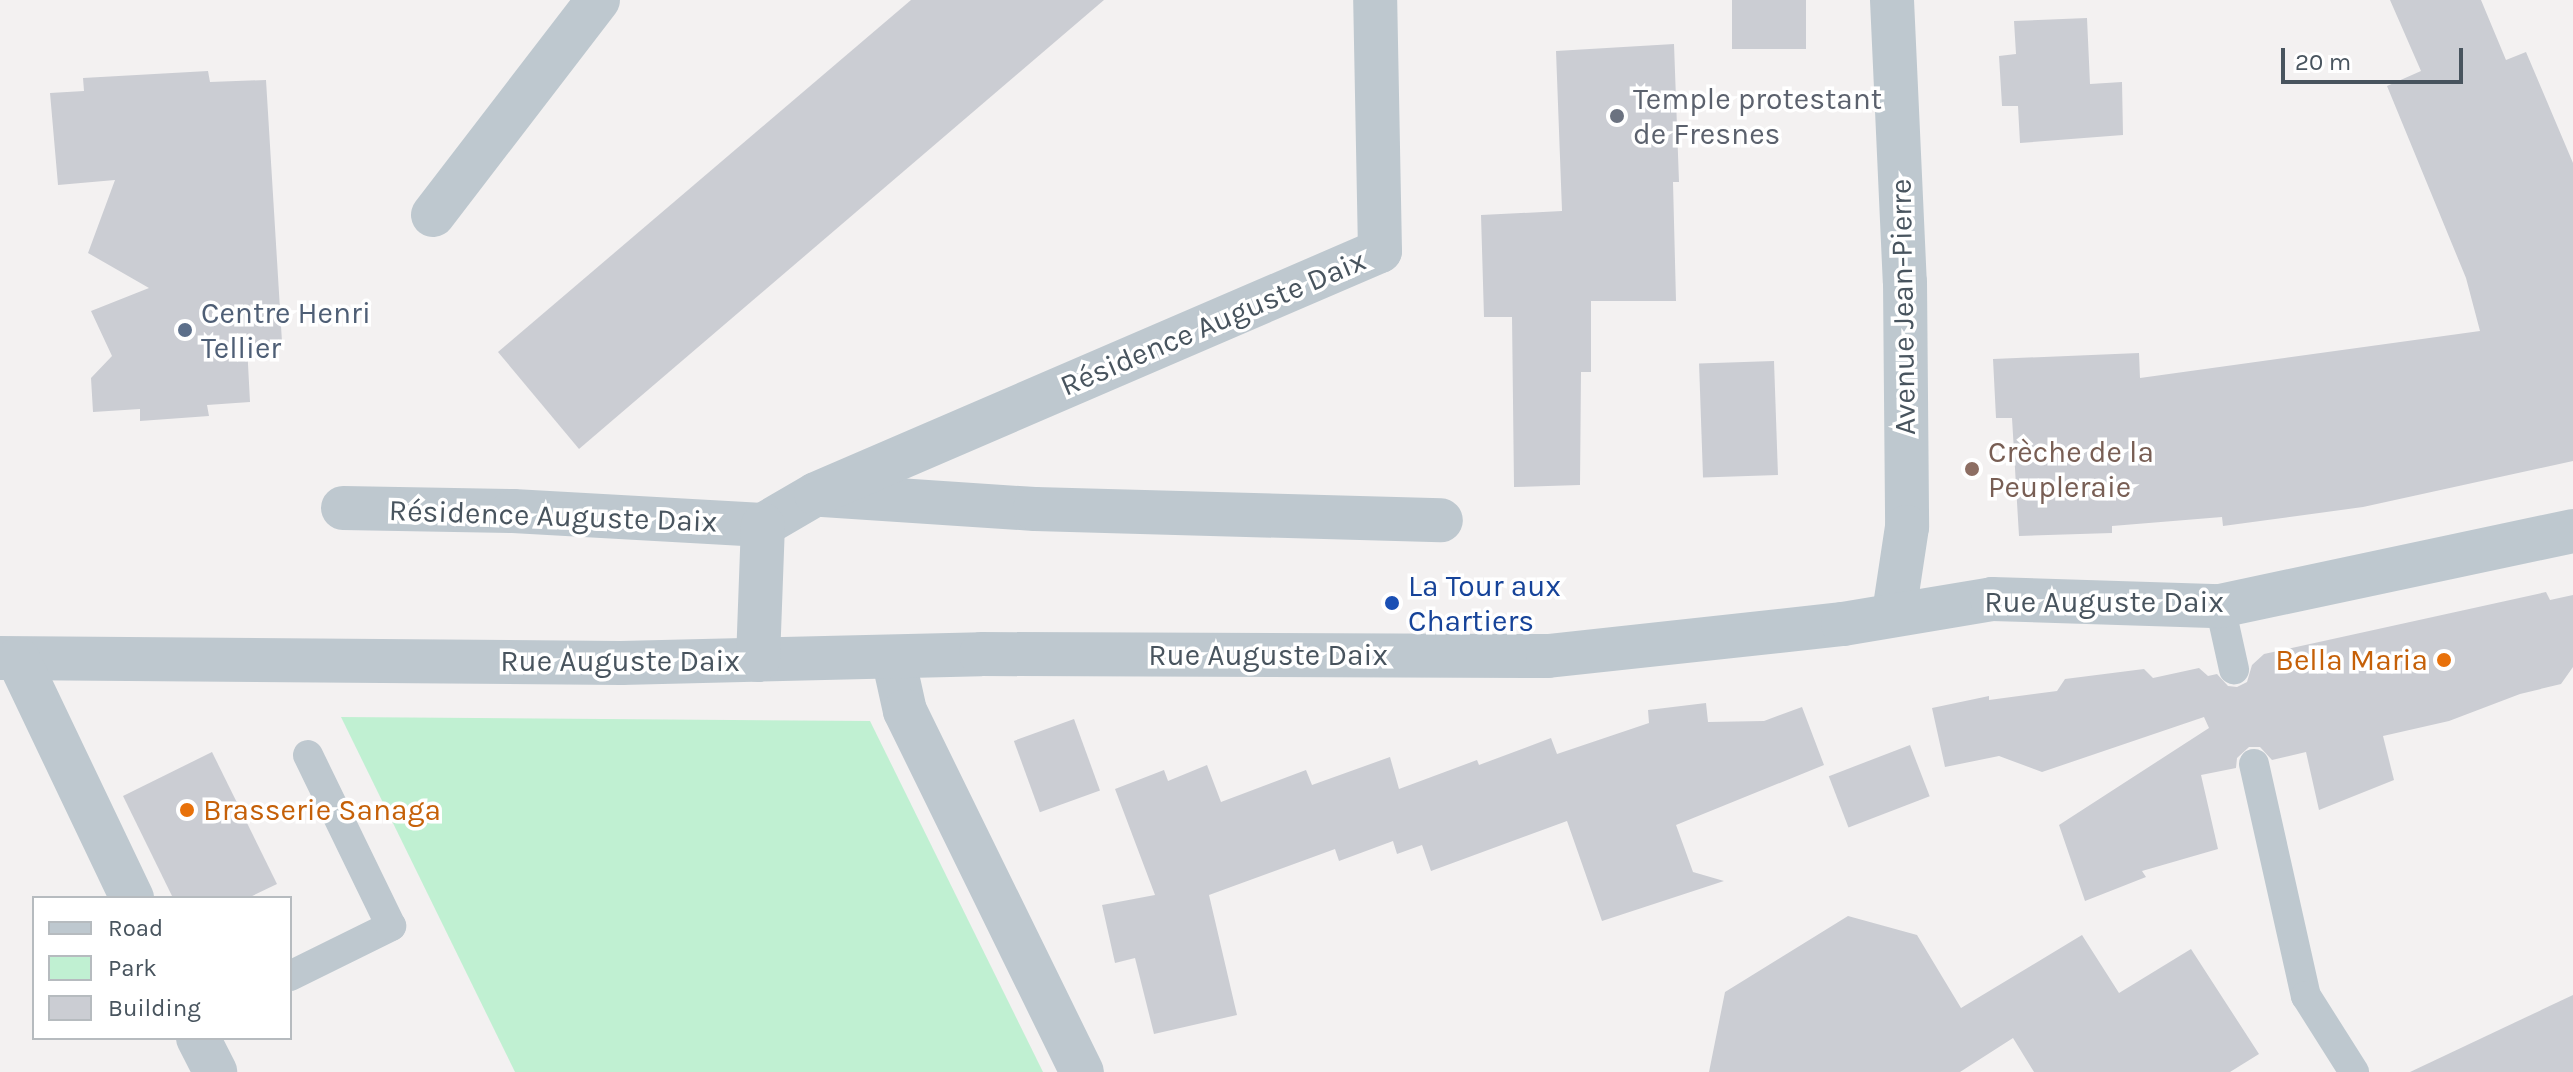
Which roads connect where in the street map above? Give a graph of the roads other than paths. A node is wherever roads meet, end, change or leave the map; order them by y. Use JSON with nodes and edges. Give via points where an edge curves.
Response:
{"nodes":[{"id":1,"x":598,"y":0,"type":"edge"},
{"id":2,"x":1375,"y":0,"type":"edge"},
{"id":3,"x":1892,"y":0,"type":"edge"},
{"id":4,"x":433,"y":215,"type":"dead end"},
{"id":5,"x":816,"y":494,"type":"junction"},
{"id":6,"x":343,"y":508,"type":"dead end"},
{"id":7,"x":1441,"y":520,"type":"dead end"},
{"id":8,"x":763,"y":525,"type":"junction"},
{"id":9,"x":2573,"y":531,"type":"edge"},
{"id":10,"x":2220,"y":606,"type":"junction"},
{"id":11,"x":1894,"y":613,"type":"junction"},
{"id":12,"x":893,"y":657,"type":"junction"},
{"id":13,"x":9,"y":658,"type":"edge"},
{"id":14,"x":758,"y":660,"type":"junction"},
{"id":15,"x":2234,"y":669,"type":"dead end"},
{"id":16,"x":308,"y":755,"type":"dead end"},
{"id":17,"x":2254,"y":764,"type":"dead end"},
{"id":18,"x":131,"y":896,"type":"edge"},
{"id":19,"x":292,"y":975,"type":"edge"},
{"id":20,"x":199,"y":1040,"type":"edge"},
{"id":21,"x":215,"y":1072,"type":"edge"},
{"id":22,"x":1082,"y":1072,"type":"edge"},
{"id":23,"x":2354,"y":1072,"type":"edge"}],
"edges":[{"from":1,"to":4,"type":"street"},
{"from":2,"to":5,"type":"street","name":"Résidence Auguste Daix","via":[[1380,251]]},
{"from":3,"to":11,"type":"street","name":"Avenue Jean-Pierre","via":[[1905,282],[1907,527]]},
{"from":5,"to":7,"type":"street","via":[[1035,509]]},
{"from":5,"to":8,"type":"street","name":"Résidence Auguste Daix"},
{"from":6,"to":8,"type":"street","name":"Résidence Auguste Daix"},
{"from":8,"to":14,"type":"street"},
{"from":9,"to":10,"type":"street","name":"Rue Auguste Daix"},
{"from":10,"to":11,"type":"street","name":"Rue Auguste Daix","via":[[1992,599]]},
{"from":10,"to":15,"type":"lane"},
{"from":11,"to":12,"type":"street","name":"Rue Auguste Daix","via":[[1843,624],[1548,656]]},
{"from":12,"to":14,"type":"street","name":"Rue Auguste Daix"},
{"from":12,"to":22,"type":"street","via":[[905,711]]},
{"from":13,"to":14,"type":"street","name":"Rue Auguste Daix"},
{"from":13,"to":18,"type":"street"},
{"from":16,"to":19,"type":"lane","via":[[391,926]]},
{"from":17,"to":23,"type":"lane","via":[[2306,996]]},
{"from":20,"to":21,"type":"street"}]}
